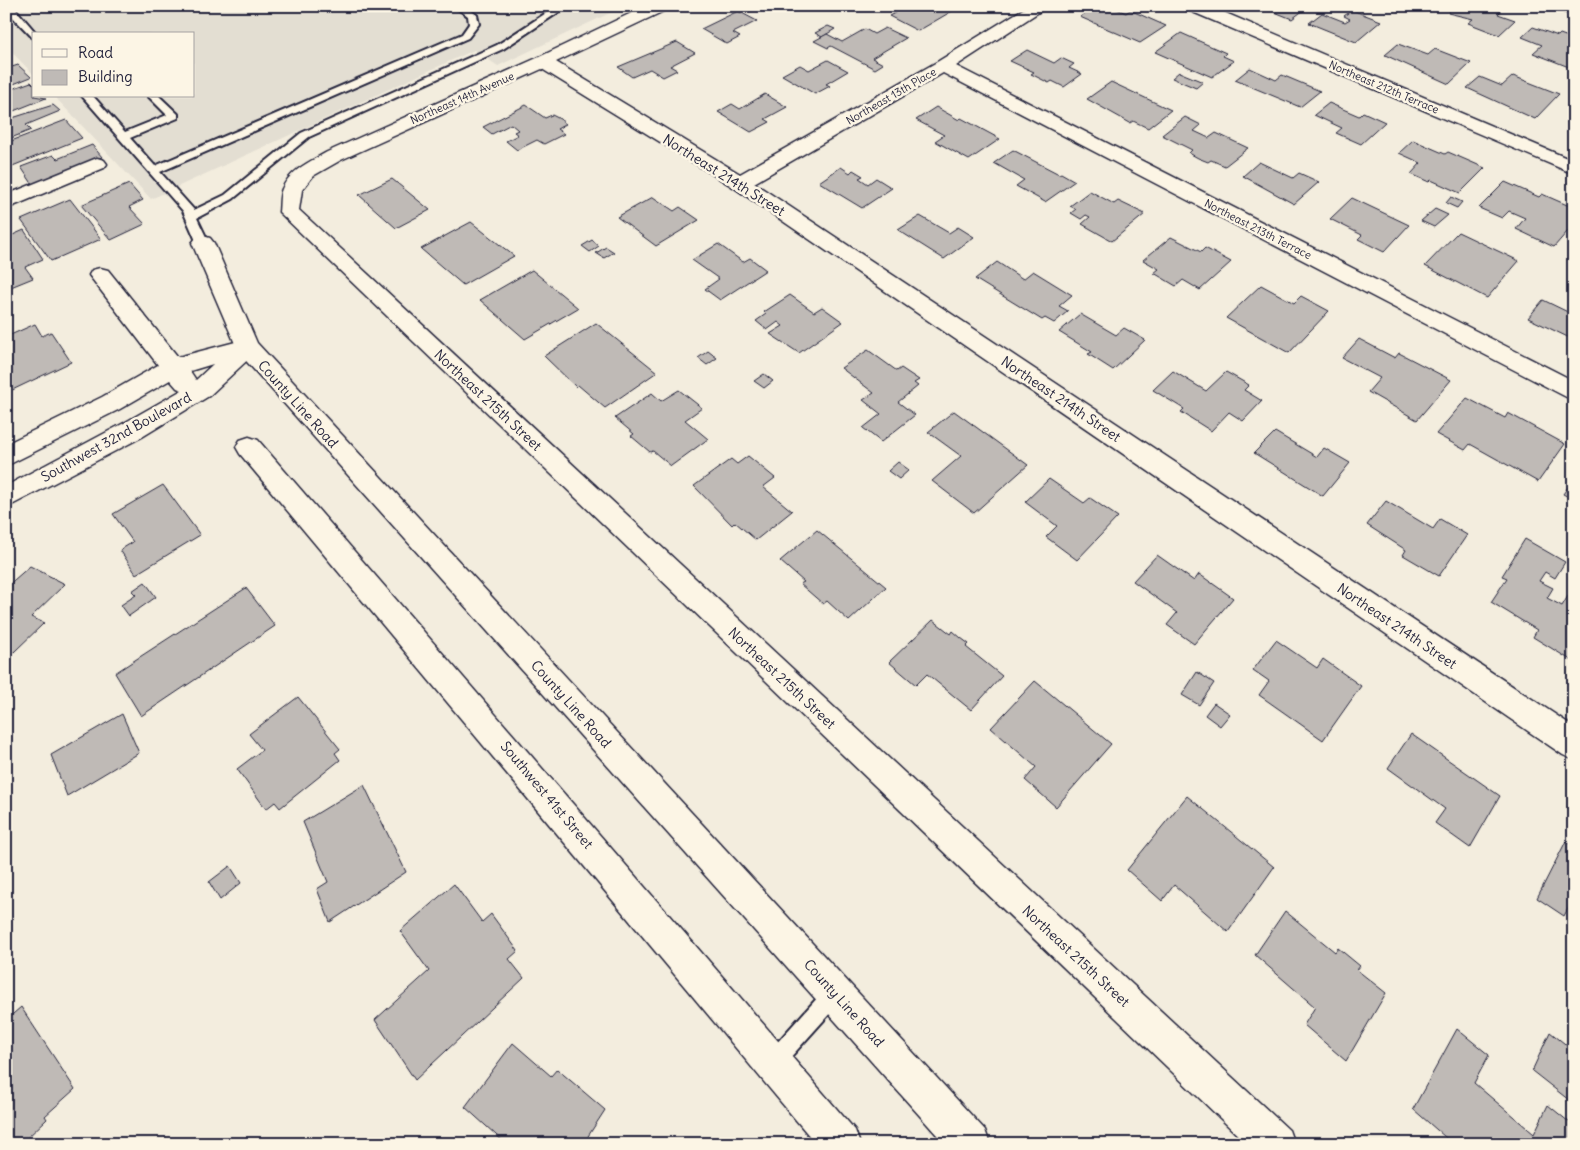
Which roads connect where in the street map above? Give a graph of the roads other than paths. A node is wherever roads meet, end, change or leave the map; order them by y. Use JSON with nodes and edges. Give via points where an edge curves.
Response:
{"nodes":[{"id":1,"x":8,"y":6,"type":"edge"},
{"id":2,"x":458,"y":6,"type":"edge"},
{"id":3,"x":564,"y":6,"type":"edge"},
{"id":4,"x":660,"y":6,"type":"edge"},
{"id":5,"x":1040,"y":6,"type":"edge"},
{"id":6,"x":1194,"y":6,"type":"edge"},
{"id":7,"x":1563,"y":6,"type":"edge"},
{"id":8,"x":1574,"y":10,"type":"edge"},
{"id":9,"x":32,"y":34,"type":"edge"},
{"id":10,"x":543,"y":62,"type":"junction"},
{"id":11,"x":943,"y":66,"type":"junction"},
{"id":12,"x":89,"y":98,"type":"edge"},
{"id":13,"x":155,"y":98,"type":"edge"},
{"id":14,"x":124,"y":137,"type":"junction"},
{"id":15,"x":97,"y":164,"type":"dead end"},
{"id":16,"x":1574,"y":168,"type":"edge"},
{"id":17,"x":153,"y":171,"type":"junction"},
{"id":18,"x":740,"y":183,"type":"junction"},
{"id":19,"x":6,"y":203,"type":"edge"},
{"id":20,"x":289,"y":212,"type":"joint"},
{"id":21,"x":191,"y":216,"type":"junction"},
{"id":22,"x":203,"y":243,"type":"joint"},
{"id":23,"x":100,"y":275,"type":"dead end"},
{"id":24,"x":247,"y":347,"type":"junction"},
{"id":25,"x":173,"y":367,"type":"junction"},
{"id":26,"x":1574,"y":392,"type":"edge"},
{"id":27,"x":194,"y":394,"type":"junction"},
{"id":28,"x":250,"y":447,"type":"dead end"},
{"id":29,"x":6,"y":456,"type":"edge"},
{"id":30,"x":6,"y":498,"type":"edge"},
{"id":31,"x":1574,"y":745,"type":"edge"},
{"id":32,"x":835,"y":994,"type":"junction"},
{"id":33,"x":772,"y":1062,"type":"junction"},
{"id":34,"x":841,"y":1144,"type":"edge"},
{"id":35,"x":971,"y":1144,"type":"edge"},
{"id":36,"x":1275,"y":1144,"type":"edge"}],
"edges":[{"from":1,"to":9,"type":"lane"},
{"from":2,"to":17,"type":"lane","via":[[472,15],[474,24],[465,36]]},
{"from":3,"to":21,"type":"lane","via":[[500,47],[305,135],[229,197]]},
{"from":4,"to":10,"type":"street","name":"Northeast 14th Avenue"},
{"from":5,"to":11,"type":"street","name":"Northeast 13th Place"},
{"from":6,"to":16,"type":"street","name":"Northeast 212th Terrace"},
{"from":7,"to":8,"type":"street"},
{"from":10,"to":18,"type":"street","name":"Northeast 214th Street"},
{"from":10,"to":20,"type":"street","name":"Northeast 14th Avenue","via":[[334,156],[306,172],[292,189]]},
{"from":11,"to":18,"type":"street","name":"Northeast 13th Place"},
{"from":11,"to":26,"type":"street","name":"Northeast 213th Terrace"},
{"from":12,"to":14,"type":"lane"},
{"from":13,"to":14,"type":"lane","via":[[174,116]]},
{"from":14,"to":17,"type":"lane"},
{"from":15,"to":19,"type":"street"},
{"from":17,"to":21,"type":"lane"},
{"from":18,"to":31,"type":"street","name":"Northeast 214th Street"},
{"from":20,"to":36,"type":"street","name":"Northeast 215th Street"},
{"from":21,"to":22,"type":"lane"},
{"from":22,"to":24,"type":"street","name":"County Line Road"},
{"from":23,"to":25,"type":"street"},
{"from":24,"to":25,"type":"street"},
{"from":24,"to":27,"type":"street","name":"Southwest 32nd Boulevard"},
{"from":24,"to":32,"type":"street","name":"County Line Road"},
{"from":25,"to":27,"type":"street"},
{"from":25,"to":29,"type":"street","via":[[111,403]]},
{"from":27,"to":30,"type":"street","name":"Southwest 32nd Boulevard"},
{"from":28,"to":33,"type":"street","name":"Southwest 41st Street"},
{"from":32,"to":33,"type":"lane"},
{"from":32,"to":35,"type":"street","name":"County Line Road"},
{"from":33,"to":34,"type":"street","name":"Southwest 41st Street"}]}
